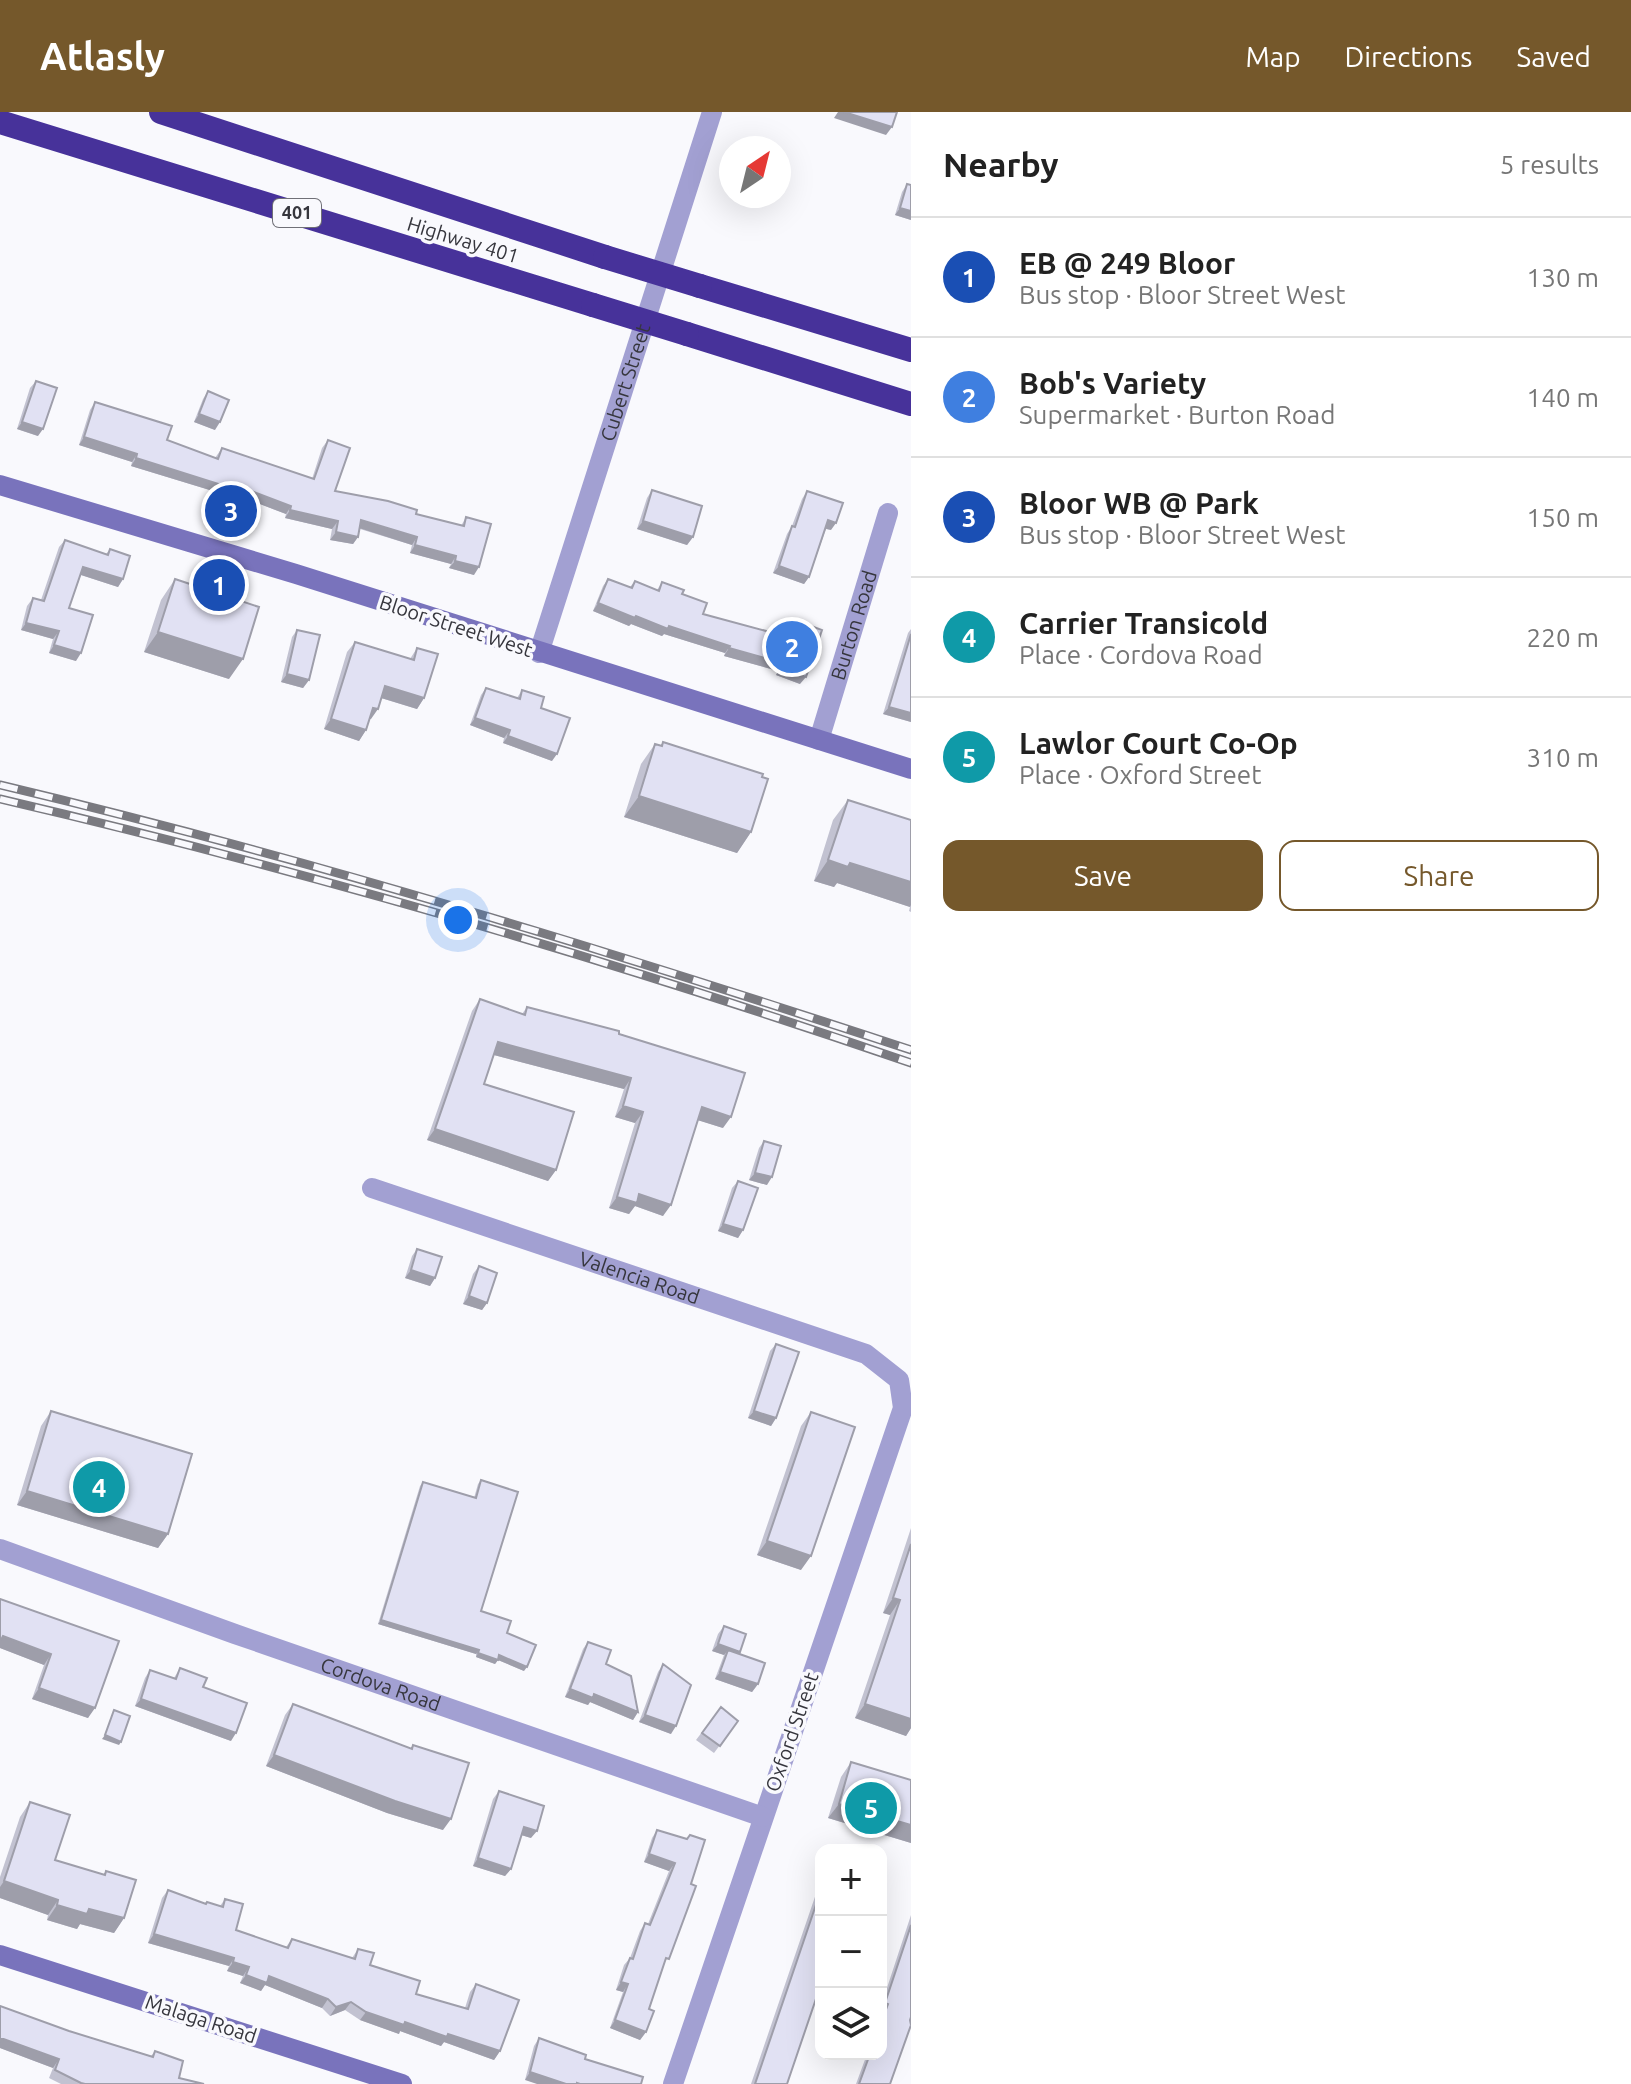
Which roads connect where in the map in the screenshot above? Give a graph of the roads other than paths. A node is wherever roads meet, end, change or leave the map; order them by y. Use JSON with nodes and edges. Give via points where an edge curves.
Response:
{"nodes":[{"id":1,"x":161,"y":112,"type":"edge"},
{"id":2,"x":712,"y":112,"type":"edge"},
{"id":3,"x":0,"y":122,"type":"edge"},
{"id":4,"x":911,"y":350,"type":"edge"},
{"id":5,"x":911,"y":404,"type":"edge"},
{"id":6,"x":0,"y":485,"type":"edge"},
{"id":7,"x":888,"y":513,"type":"dead end"},
{"id":8,"x":539,"y":653,"type":"junction"},
{"id":9,"x":819,"y":740,"type":"junction"},
{"id":10,"x":911,"y":769,"type":"edge"},
{"id":11,"x":372,"y":1188,"type":"dead end"},
{"id":12,"x":899,"y":1380,"type":"joint"},
{"id":13,"x":0,"y":1549,"type":"edge"},
{"id":14,"x":763,"y":1817,"type":"junction"},
{"id":15,"x":0,"y":1955,"type":"edge"},
{"id":16,"x":402,"y":2084,"type":"edge"},
{"id":17,"x":673,"y":2084,"type":"edge"}],
"edges":[{"from":1,"to":4,"type":"highway","name":"Highway 401","bridge":true},
{"from":2,"to":8,"type":"street","name":"Cubert Street"},
{"from":3,"to":5,"type":"highway","name":"Highway 401","number":"401","bridge":true},
{"from":6,"to":8,"type":"main road","name":"Bloor Street West"},
{"from":7,"to":9,"type":"street","name":"Burton Road"},
{"from":8,"to":9,"type":"main road","name":"Bloor Street West"},
{"from":9,"to":10,"type":"main road","name":"Bloor Street West"},
{"from":11,"to":12,"type":"street","name":"Valencia Road","via":[[866,1354]]},
{"from":12,"to":14,"type":"street","name":"Oxford Street","via":[[903,1408]]},
{"from":13,"to":14,"type":"street","name":"Cordova Road"},
{"from":14,"to":17,"type":"street","name":"Oxford Street"},
{"from":15,"to":16,"type":"main road","name":"Malaga Road"}]}
